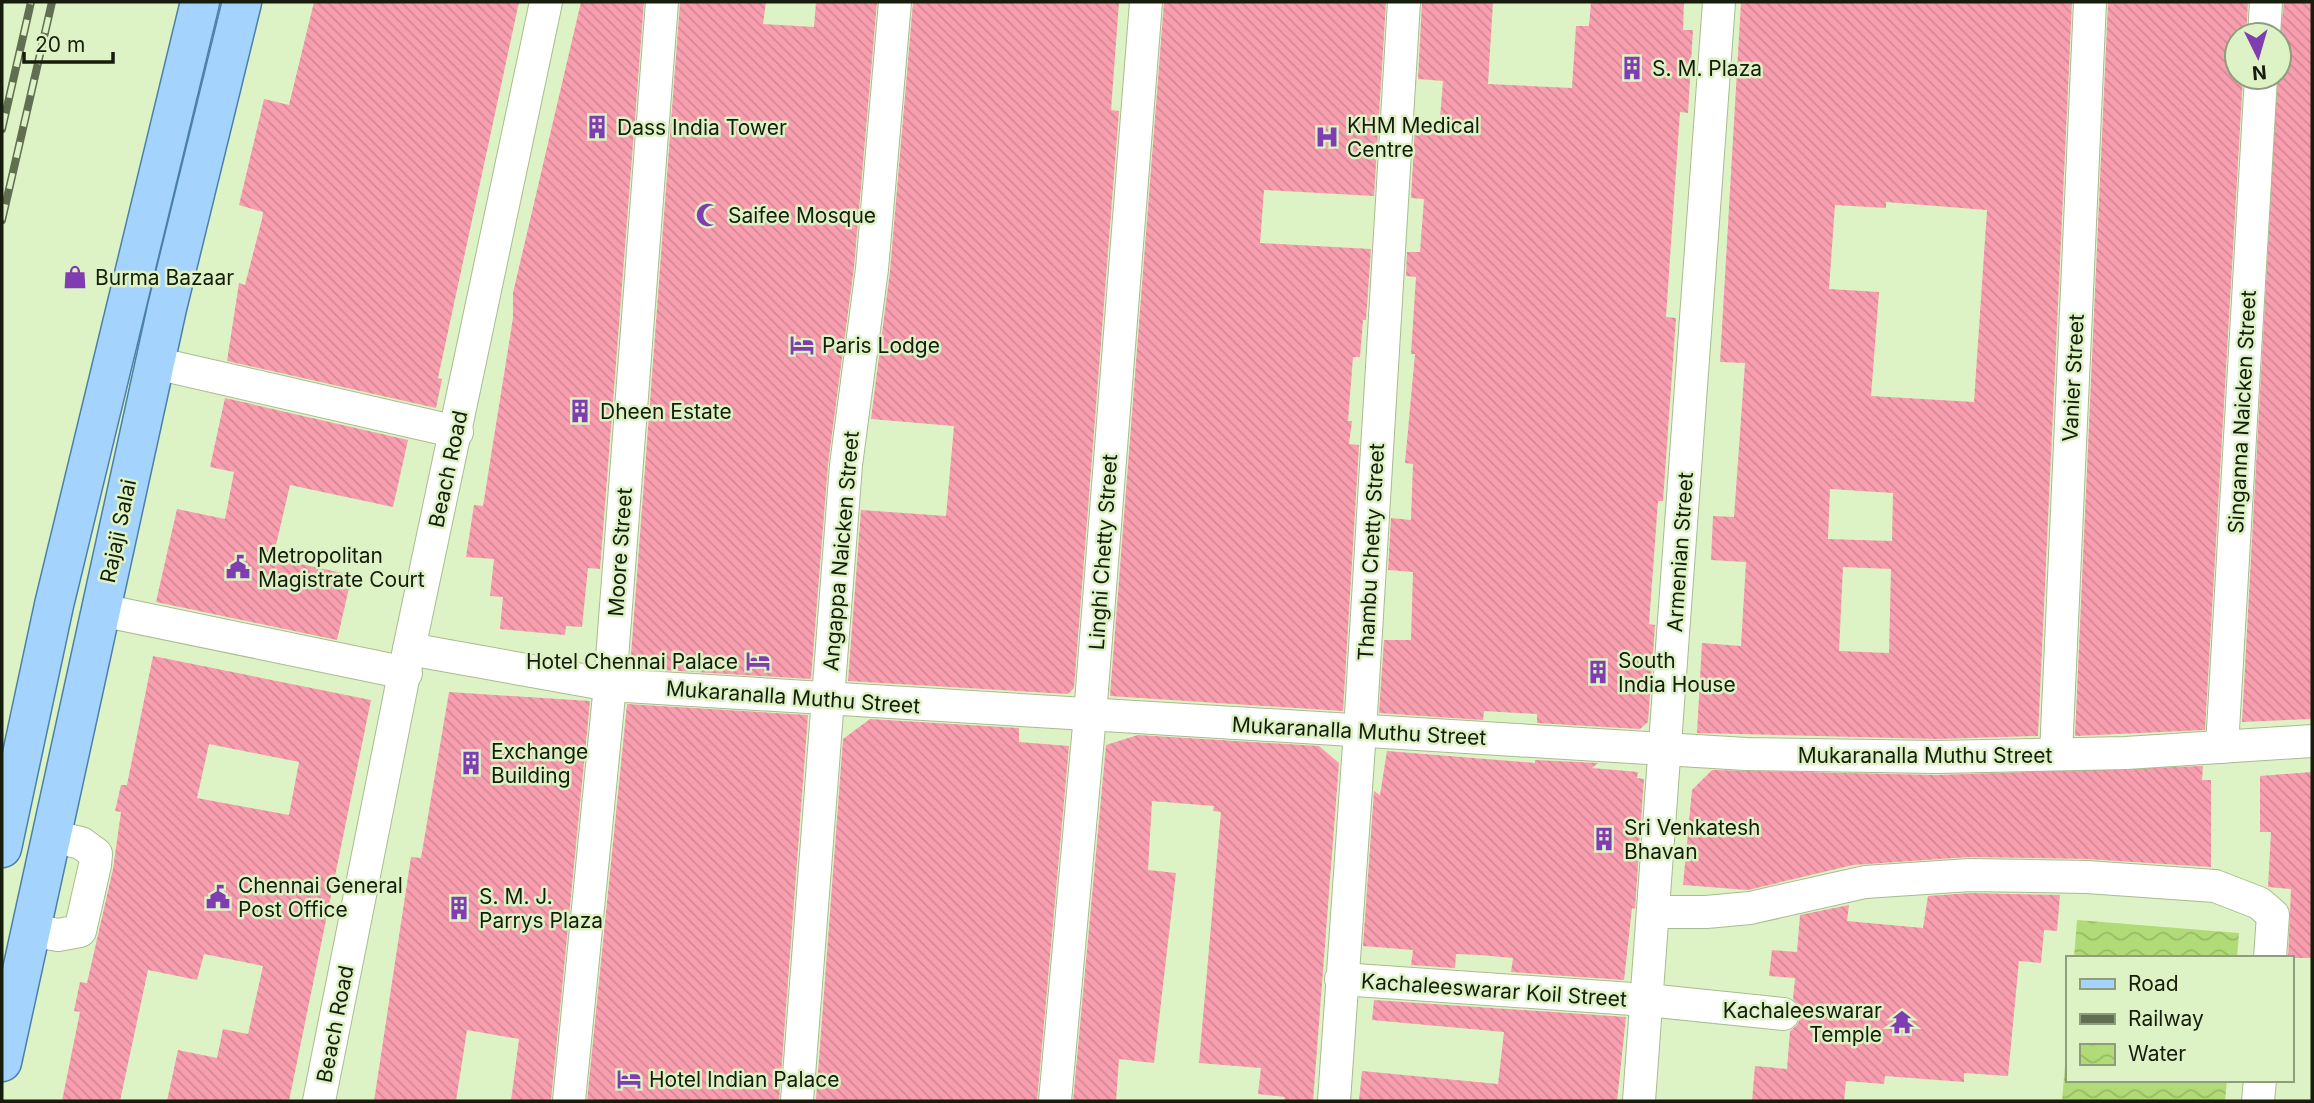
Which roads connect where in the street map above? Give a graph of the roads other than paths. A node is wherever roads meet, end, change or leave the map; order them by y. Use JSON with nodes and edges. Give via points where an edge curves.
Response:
{"nodes":[{"id":1,"x":200,"y":2,"type":"edge"},
{"id":2,"x":242,"y":2,"type":"edge"},
{"id":3,"x":546,"y":2,"type":"edge"},
{"id":4,"x":663,"y":2,"type":"edge"},
{"id":5,"x":895,"y":2,"type":"edge"},
{"id":6,"x":1146,"y":2,"type":"edge"},
{"id":7,"x":1404,"y":2,"type":"edge"},
{"id":8,"x":1719,"y":2,"type":"edge"},
{"id":9,"x":2090,"y":2,"type":"edge"},
{"id":10,"x":2266,"y":2,"type":"edge"},
{"id":11,"x":2265,"y":21,"type":"edge"},
{"id":12,"x":2260,"y":91,"type":"edge"},
{"id":13,"x":155,"y":363,"type":"junction"},
{"id":14,"x":457,"y":432,"type":"junction"},
{"id":15,"x":101,"y":610,"type":"junction"},
{"id":16,"x":408,"y":662,"type":"junction"},
{"id":17,"x":610,"y":685,"type":"junction"},
{"id":18,"x":830,"y":699,"type":"junction"},
{"id":19,"x":1090,"y":716,"type":"junction"},
{"id":20,"x":1360,"y":731,"type":"junction"},
{"id":21,"x":2312,"y":741,"type":"edge"},
{"id":22,"x":2222,"y":747,"type":"junction"},
{"id":23,"x":1666,"y":749,"type":"junction"},
{"id":24,"x":2056,"y":754,"type":"junction"},
{"id":25,"x":2,"y":848,"type":"edge"},
{"id":26,"x":1654,"y":912,"type":"junction"},
{"id":27,"x":2270,"y":956,"type":"edge"},
{"id":28,"x":1341,"y":979,"type":"junction"},
{"id":29,"x":1647,"y":1000,"type":"junction"},
{"id":30,"x":1783,"y":1014,"type":"dead end"},
{"id":31,"x":2,"y":1062,"type":"edge"},
{"id":32,"x":2260,"y":1082,"type":"edge"},
{"id":33,"x":319,"y":1101,"type":"edge"},
{"id":34,"x":569,"y":1101,"type":"edge"},
{"id":35,"x":797,"y":1101,"type":"edge"},
{"id":36,"x":1055,"y":1101,"type":"edge"},
{"id":37,"x":1334,"y":1101,"type":"edge"},
{"id":38,"x":1639,"y":1101,"type":"edge"},
{"id":39,"x":2258,"y":1101,"type":"edge"}],
"edges":[{"from":1,"to":25,"type":"main road","name":"Rajaji Salai","via":[[54,605]]},
{"from":2,"to":13,"type":"main road","name":"Rajaji Salai"},
{"from":3,"to":14,"type":"street","name":"Beach Road"},
{"from":4,"to":17,"type":"street","name":"Moore Street"},
{"from":5,"to":18,"type":"street","name":"Angappa Naicken Street","via":[[872,269],[846,465]]},
{"from":6,"to":19,"type":"street","name":"Linghi Chetty Street"},
{"from":7,"to":20,"type":"street","name":"Thambu Chetty Street"},
{"from":8,"to":23,"type":"street","name":"Armenian Street"},
{"from":9,"to":24,"type":"street","name":"Vanier Street"},
{"from":10,"to":11,"type":"street"},
{"from":12,"to":22,"type":"street","name":"Singanna Naicken Street"},
{"from":13,"to":14,"type":"street"},
{"from":13,"to":15,"type":"main road","name":"Rajaji Salai"},
{"from":14,"to":16,"type":"street","name":"Beach Road"},
{"from":15,"to":16,"type":"street","name":"Mukaranalla Muthu Street"},
{"from":15,"to":31,"type":"main road","name":"Rajaji Salai"},
{"from":16,"to":17,"type":"street","name":"Mukaranalla Muthu Street"},
{"from":16,"to":33,"type":"street","name":"Beach Road"},
{"from":17,"to":18,"type":"street","name":"Mukaranalla Muthu Street"},
{"from":17,"to":34,"type":"street","name":"Moore Street"},
{"from":18,"to":19,"type":"street","name":"Mukaranalla Muthu Street"},
{"from":18,"to":35,"type":"street","name":"Angappa Naicken Street"},
{"from":19,"to":20,"type":"street","name":"Mukaranalla Muthu Street"},
{"from":19,"to":36,"type":"street","name":"Linghi Chetty Street"},
{"from":20,"to":23,"type":"street","name":"Mukaranalla Muthu Street"},
{"from":20,"to":28,"type":"street","name":"Thambu Chetty Street"},
{"from":21,"to":22,"type":"street","name":"Mukaranalla Muthu Street"},
{"from":22,"to":24,"type":"street","name":"Mukaranalla Muthu Street"},
{"from":23,"to":24,"type":"street","name":"Mukaranalla Muthu Street","via":[[1819,756]]},
{"from":23,"to":26,"type":"street","name":"Armenian Street"},
{"from":26,"to":27,"type":"street","via":[[1750,908],[1830,887],[1905,877],[2150,880],[2215,886],[2259,903],[2273,915]]},
{"from":26,"to":29,"type":"street","name":"Armenian Street"},
{"from":28,"to":29,"type":"street","name":"Kachaleeswarar Koil Street"},
{"from":28,"to":37,"type":"street","name":"Thambu Chetty Street"},
{"from":29,"to":30,"type":"street","name":"Kachaleeswarar Koil Street"},
{"from":29,"to":38,"type":"street","name":"Armenian Street"},
{"from":32,"to":39,"type":"street"}]}
